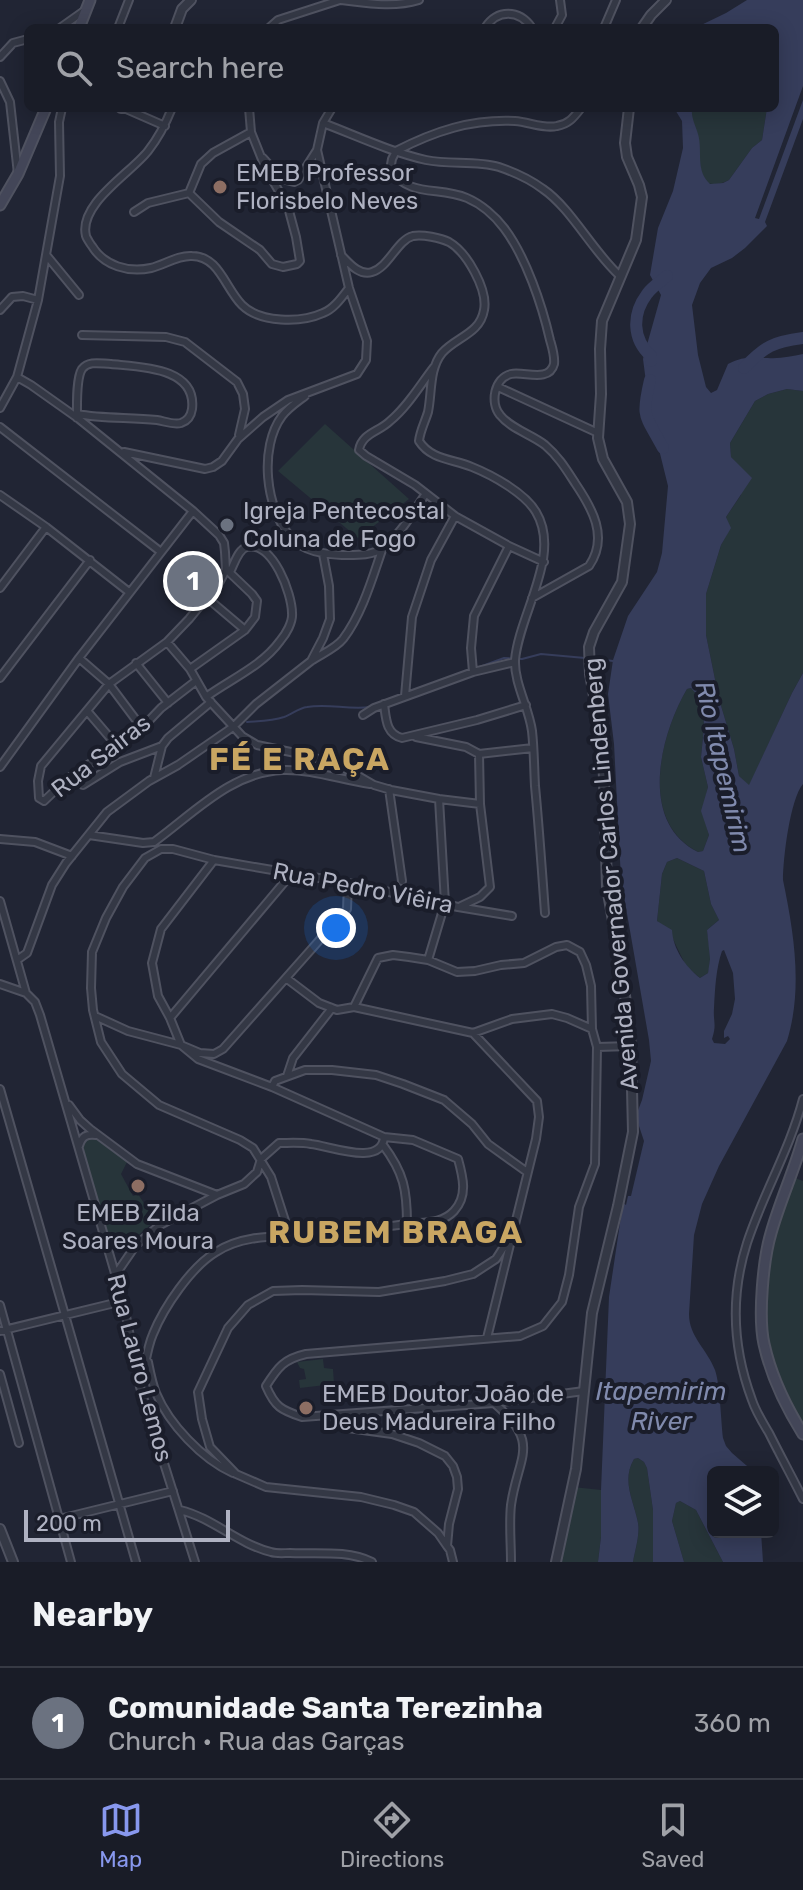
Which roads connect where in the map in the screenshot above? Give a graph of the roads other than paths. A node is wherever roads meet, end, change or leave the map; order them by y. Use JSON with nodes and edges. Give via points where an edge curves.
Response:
{"nodes":[{"id":1,"x":129,"y":0,"type":"edge"},
{"id":2,"x":191,"y":0,"type":"edge"},
{"id":3,"x":340,"y":0,"type":"edge"},
{"id":4,"x":419,"y":0,"type":"edge"},
{"id":5,"x":560,"y":0,"type":"edge"},
{"id":6,"x":616,"y":0,"type":"edge"},
{"id":7,"x":666,"y":0,"type":"edge"},
{"id":8,"x":88,"y":4,"type":"edge"},
{"id":9,"x":65,"y":24,"type":"edge"},
{"id":10,"x":80,"y":24,"type":"edge"},
{"id":11,"x":120,"y":24,"type":"edge"},
{"id":12,"x":176,"y":24,"type":"edge"},
{"id":13,"x":274,"y":24,"type":"edge"},
{"id":14,"x":487,"y":24,"type":"edge"},
{"id":15,"x":528,"y":24,"type":"edge"},
{"id":16,"x":557,"y":24,"type":"edge"},
{"id":17,"x":606,"y":24,"type":"edge"},
{"id":18,"x":645,"y":24,"type":"edge"},
{"id":19,"x":24,"y":40,"type":"edge"},
{"id":20,"x":0,"y":57,"type":"edge"},
{"id":21,"x":0,"y":81,"type":"edge"},
{"id":22,"x":44,"y":112,"type":"edge"},
{"id":23,"x":61,"y":112,"type":"edge"},
{"id":24,"x":134,"y":112,"type":"edge"},
{"id":25,"x":170,"y":112,"type":"edge"},
{"id":26,"x":249,"y":112,"type":"edge"},
{"id":27,"x":330,"y":112,"type":"edge"},
{"id":28,"x":578,"y":112,"type":"edge"},
{"id":29,"x":629,"y":112,"type":"edge"},
{"id":30,"x":323,"y":123,"type":"junction"},
{"id":31,"x":165,"y":126,"type":"junction"},
{"id":32,"x":251,"y":132,"type":"junction"},
{"id":33,"x":317,"y":150,"type":"junction"},
{"id":34,"x":396,"y":151,"type":"junction"},
{"id":35,"x":261,"y":157,"type":"junction"},
{"id":36,"x":18,"y":174,"type":"junction"},
{"id":37,"x":189,"y":193,"type":"junction"},
{"id":38,"x":0,"y":205,"type":"edge"},
{"id":39,"x":134,"y":212,"type":"dead end"},
{"id":40,"x":341,"y":255,"type":"junction"},
{"id":41,"x":47,"y":256,"type":"junction"},
{"id":42,"x":620,"y":276,"type":"junction"},
{"id":43,"x":349,"y":288,"type":"junction"},
{"id":44,"x":79,"y":295,"type":"dead end"},
{"id":45,"x":38,"y":300,"type":"junction"},
{"id":46,"x":0,"y":310,"type":"edge"},
{"id":47,"x":82,"y":335,"type":"dead end"},
{"id":48,"x":435,"y":366,"type":"junction"},
{"id":49,"x":17,"y":377,"type":"junction"},
{"id":50,"x":498,"y":387,"type":"junction"},
{"id":51,"x":308,"y":393,"type":"junction"},
{"id":52,"x":0,"y":408,"type":"edge"},
{"id":53,"x":77,"y":416,"type":"junction"},
{"id":54,"x":0,"y":427,"type":"edge"},
{"id":55,"x":598,"y":433,"type":"junction"},
{"id":56,"x":238,"y":439,"type":"junction"},
{"id":57,"x":121,"y":452,"type":"junction"},
{"id":58,"x":425,"y":495,"type":"junction"},
{"id":59,"x":1,"y":499,"type":"edge"},
{"id":60,"x":193,"y":511,"type":"junction"},
{"id":61,"x":455,"y":516,"type":"junction"},
{"id":62,"x":46,"y":527,"type":"junction"},
{"id":63,"x":509,"y":546,"type":"junction"},
{"id":64,"x":382,"y":549,"type":"junction"},
{"id":65,"x":161,"y":552,"type":"junction"},
{"id":66,"x":323,"y":554,"type":"junction"},
{"id":67,"x":90,"y":560,"type":"junction"},
{"id":68,"x":544,"y":562,"type":"junction"},
{"id":69,"x":228,"y":571,"type":"junction"},
{"id":70,"x":0,"y":588,"type":"edge"},
{"id":71,"x":129,"y":592,"type":"junction"},
{"id":72,"x":206,"y":597,"type":"junction"},
{"id":73,"x":531,"y":598,"type":"junction"},
{"id":74,"x":245,"y":630,"type":"junction"},
{"id":75,"x":167,"y":642,"type":"junction"},
{"id":76,"x":79,"y":658,"type":"junction"},
{"id":77,"x":311,"y":661,"type":"junction"},
{"id":78,"x":515,"y":662,"type":"junction"},
{"id":79,"x":136,"y":663,"type":"junction"},
{"id":80,"x":190,"y":669,"type":"junction"},
{"id":81,"x":473,"y":672,"type":"junction"},
{"id":82,"x":0,"y":678,"type":"edge"},
{"id":83,"x":196,"y":681,"type":"junction"},
{"id":84,"x":109,"y":684,"type":"junction"},
{"id":85,"x":405,"y":696,"type":"junction"},
{"id":86,"x":208,"y":699,"type":"junction"},
{"id":87,"x":168,"y":703,"type":"junction"},
{"id":88,"x":384,"y":704,"type":"junction"},
{"id":89,"x":526,"y":705,"type":"junction"},
{"id":90,"x":88,"y":712,"type":"junction"},
{"id":91,"x":363,"y":715,"type":"dead end"},
{"id":92,"x":233,"y":727,"type":"junction"},
{"id":93,"x":142,"y":728,"type":"junction"},
{"id":94,"x":412,"y":737,"type":"junction"},
{"id":95,"x":117,"y":746,"type":"junction"},
{"id":96,"x":162,"y":746,"type":"junction"},
{"id":97,"x":533,"y":748,"type":"junction"},
{"id":98,"x":479,"y":754,"type":"junction"},
{"id":99,"x":0,"y":767,"type":"edge"},
{"id":100,"x":154,"y":778,"type":"junction"},
{"id":101,"x":83,"y":785,"type":"dead end"},
{"id":102,"x":374,"y":785,"type":"junction"},
{"id":103,"x":389,"y":789,"type":"junction"},
{"id":104,"x":439,"y":799,"type":"junction"},
{"id":105,"x":480,"y":804,"type":"junction"},
{"id":106,"x":89,"y":835,"type":"junction"},
{"id":107,"x":0,"y":839,"type":"edge"},
{"id":108,"x":72,"y":856,"type":"junction"},
{"id":109,"x":214,"y":860,"type":"junction"},
{"id":110,"x":292,"y":873,"type":"junction"},
{"id":111,"x":402,"y":881,"type":"dead end"},
{"id":112,"x":348,"y":883,"type":"junction"},
{"id":113,"x":0,"y":901,"type":"edge"},
{"id":114,"x":445,"y":903,"type":"junction"},
{"id":115,"x":458,"y":907,"type":"junction"},
{"id":116,"x":545,"y":913,"type":"dead end"},
{"id":117,"x":512,"y":916,"type":"dead end"},
{"id":118,"x":17,"y":960,"type":"junction"},
{"id":119,"x":428,"y":960,"type":"junction"},
{"id":120,"x":286,"y":978,"type":"junction"},
{"id":121,"x":0,"y":984,"type":"edge"},
{"id":122,"x":26,"y":993,"type":"junction"},
{"id":123,"x":354,"y":1007,"type":"junction"},
{"id":124,"x":332,"y":1008,"type":"junction"},
{"id":125,"x":95,"y":1016,"type":"junction"},
{"id":126,"x":170,"y":1018,"type":"junction"},
{"id":127,"x":592,"y":1029,"type":"junction"},
{"id":128,"x":473,"y":1033,"type":"junction"},
{"id":129,"x":181,"y":1045,"type":"junction"},
{"id":130,"x":631,"y":1046,"type":"junction"},
{"id":131,"x":597,"y":1047,"type":"junction"},
{"id":132,"x":287,"y":1076,"type":"junction"},
{"id":133,"x":272,"y":1087,"type":"junction"},
{"id":134,"x":0,"y":1089,"type":"edge"},
{"id":135,"x":803,"y":1099,"type":"edge"},
{"id":136,"x":66,"y":1101,"type":"junction"},
{"id":137,"x":99,"y":1135,"type":"junction"},
{"id":138,"x":384,"y":1141,"type":"junction"},
{"id":139,"x":802,"y":1144,"type":"edge"},
{"id":140,"x":79,"y":1146,"type":"junction"},
{"id":141,"x":261,"y":1159,"type":"junction"},
{"id":142,"x":527,"y":1172,"type":"junction"},
{"id":143,"x":217,"y":1195,"type":"junction"},
{"id":144,"x":407,"y":1224,"type":"junction"},
{"id":145,"x":512,"y":1234,"type":"junction"},
{"id":146,"x":295,"y":1236,"type":"junction"},
{"id":147,"x":110,"y":1255,"type":"junction"},
{"id":148,"x":128,"y":1256,"type":"junction"},
{"id":149,"x":116,"y":1274,"type":"junction"},
{"id":150,"x":123,"y":1301,"type":"junction"},
{"id":151,"x":0,"y":1305,"type":"edge"},
{"id":152,"x":66,"y":1315,"type":"junction"},
{"id":153,"x":4,"y":1330,"type":"edge"},
{"id":154,"x":487,"y":1338,"type":"junction"},
{"id":155,"x":147,"y":1360,"type":"junction"},
{"id":156,"x":0,"y":1374,"type":"edge"},
{"id":157,"x":140,"y":1387,"type":"junction"},
{"id":158,"x":584,"y":1391,"type":"junction"},
{"id":159,"x":494,"y":1403,"type":"junction"},
{"id":160,"x":332,"y":1416,"type":"junction"},
{"id":161,"x":803,"y":1434,"type":"edge"},
{"id":162,"x":19,"y":1443,"type":"dead end"},
{"id":163,"x":236,"y":1474,"type":"junction"},
{"id":164,"x":173,"y":1491,"type":"junction"},
{"id":165,"x":803,"y":1499,"type":"edge"},
{"id":166,"x":120,"y":1504,"type":"junction"},
{"id":167,"x":180,"y":1510,"type":"junction"},
{"id":168,"x":59,"y":1519,"type":"junction"},
{"id":169,"x":0,"y":1529,"type":"edge"},
{"id":170,"x":447,"y":1546,"type":"junction"},
{"id":171,"x":13,"y":1562,"type":"edge"},
{"id":172,"x":71,"y":1562,"type":"edge"},
{"id":173,"x":136,"y":1562,"type":"edge"},
{"id":174,"x":195,"y":1562,"type":"edge"},
{"id":175,"x":372,"y":1562,"type":"edge"},
{"id":176,"x":453,"y":1562,"type":"edge"},
{"id":177,"x":511,"y":1562,"type":"edge"},
{"id":178,"x":556,"y":1562,"type":"edge"}],
"edges":[{"from":1,"to":11,"type":"street"},
{"from":2,"to":12,"type":"street"},
{"from":3,"to":4,"type":"street","via":[[383,5]]},
{"from":3,"to":13,"type":"street"},
{"from":5,"to":16,"type":"street"},
{"from":6,"to":17,"type":"street"},
{"from":7,"to":18,"type":"street"},
{"from":8,"to":9,"type":"street"},
{"from":8,"to":10,"type":"main road"},
{"from":14,"to":15,"type":"street","via":[[513,13]]},
{"from":19,"to":20,"type":"street"},
{"from":21,"to":36,"type":"street","via":[[10,102]]},
{"from":22,"to":36,"type":"main road"},
{"from":23,"to":41,"type":"street","via":[[60,176]]},
{"from":24,"to":31,"type":"street"},
{"from":25,"to":31,"type":"street"},
{"from":26,"to":32,"type":"street"},
{"from":27,"to":30,"type":"street"},
{"from":28,"to":34,"type":"street","via":[[565,125],[553,127],[517,121],[459,126]]},
{"from":29,"to":42,"type":"street","name":"Avenida Governador Carlos Lindenberg","via":[[627,157],[642,197],[636,240]]},
{"from":30,"to":33,"type":"street"},
{"from":30,"to":34,"type":"street"},
{"from":31,"to":43,"type":"street","via":[[148,151],[93,205],[86,220],[86,236],[106,262],[133,269],[190,255],[203,258],[216,267],[244,307],[265,318],[294,321],[324,313]]},
{"from":32,"to":35,"type":"street"},
{"from":32,"to":37,"type":"street","via":[[201,164]]},
{"from":33,"to":35,"type":"street","via":[[294,182],[282,179]]},
{"from":33,"to":40,"type":"street"},
{"from":34,"to":42,"type":"street","via":[[449,164],[499,167],[546,190]]},
{"from":34,"to":50,"type":"street","via":[[390,170],[398,181],[467,198],[492,214],[506,230],[539,298],[555,360],[552,368],[543,374],[512,374]]},
{"from":35,"to":37,"type":"street","via":[[288,207],[301,257],[297,264],[272,264]]},
{"from":36,"to":38,"type":"main road"},
{"from":37,"to":39,"type":"street"},
{"from":40,"to":43,"type":"street"},
{"from":40,"to":48,"type":"street","via":[[354,268],[371,273],[414,236],[448,242],[462,253],[482,288],[484,315]]},
{"from":41,"to":44,"type":"street"},
{"from":41,"to":45,"type":"street"},
{"from":42,"to":55,"type":"street","name":"Avenida Governador Carlos Lindenberg","via":[[602,321]]},
{"from":43,"to":51,"type":"street","via":[[367,341],[366,360],[357,374]]},
{"from":45,"to":46,"type":"street","via":[[12,297]]},
{"from":45,"to":49,"type":"street"},
{"from":47,"to":56,"type":"street","via":[[166,337],[200,351],[237,382],[243,394]]},
{"from":48,"to":58,"type":"street","via":[[389,423],[365,437],[359,450]]},
{"from":48,"to":68,"type":"street","via":[[419,441],[434,456],[473,467],[530,505],[542,530]]},
{"from":49,"to":52,"type":"street"},
{"from":49,"to":53,"type":"street"},
{"from":50,"to":55,"type":"street"},
{"from":50,"to":73,"type":"street","via":[[494,402],[499,414],[561,460],[593,511],[598,530],[589,566]]},
{"from":51,"to":56,"type":"street","via":[[288,400]]},
{"from":51,"to":66,"type":"street","via":[[282,417],[267,472],[271,498],[291,537]]},
{"from":53,"to":53,"type":"street","via":[[177,423],[190,416],[192,407],[185,385],[175,375],[93,363],[81,371]]},
{"from":53,"to":57,"type":"street"},
{"from":54,"to":65,"type":"street"},
{"from":55,"to":130,"type":"street","name":"Avenida Governador Carlos Lindenberg","via":[[603,459],[630,513],[622,582],[589,647],[603,746],[607,888]]},
{"from":56,"to":57,"type":"street","via":[[222,461],[205,469]]},
{"from":57,"to":60,"type":"street"},
{"from":58,"to":61,"type":"street"},
{"from":58,"to":64,"type":"street"},
{"from":59,"to":62,"type":"street"},
{"from":60,"to":65,"type":"street"},
{"from":60,"to":69,"type":"street","via":[[224,543]]},
{"from":61,"to":63,"type":"street"},
{"from":61,"to":85,"type":"street","via":[[431,560],[412,617]]},
{"from":62,"to":67,"type":"street"},
{"from":62,"to":70,"type":"street"},
{"from":63,"to":68,"type":"street"},
{"from":63,"to":81,"type":"street","via":[[474,616]]},
{"from":64,"to":66,"type":"street"},
{"from":64,"to":77,"type":"street","via":[[342,639]]},
{"from":65,"to":71,"type":"street"},
{"from":66,"to":77,"type":"street","via":[[330,619]]},
{"from":67,"to":71,"type":"street"},
{"from":67,"to":82,"type":"street"},
{"from":68,"to":73,"type":"street"},
{"from":69,"to":72,"type":"street","name":"Rua Sairas"},
{"from":69,"to":74,"type":"street","via":[[257,601],[255,617]]},
{"from":69,"to":86,"type":"street","name":"Rua Sairas","via":[[243,549],[261,550],[281,571],[293,615],[267,657]]},
{"from":71,"to":76,"type":"street"},
{"from":72,"to":74,"type":"street"},
{"from":72,"to":75,"type":"street","name":"Rua Sairas"},
{"from":73,"to":78,"type":"street"},
{"from":74,"to":80,"type":"street"},
{"from":75,"to":79,"type":"street","name":"Rua Sairas"},
{"from":75,"to":80,"type":"street"},
{"from":76,"to":84,"type":"street"},
{"from":76,"to":99,"type":"street"},
{"from":77,"to":92,"type":"street"},
{"from":78,"to":81,"type":"street"},
{"from":78,"to":89,"type":"street"},
{"from":79,"to":84,"type":"street","name":"Rua Sairas"},
{"from":79,"to":87,"type":"street"},
{"from":80,"to":83,"type":"street"},
{"from":81,"to":85,"type":"street"},
{"from":83,"to":86,"type":"street"},
{"from":83,"to":87,"type":"street","name":"Rua Sairas"},
{"from":84,"to":90,"type":"street","name":"Rua Sairas"},
{"from":84,"to":93,"type":"street"},
{"from":85,"to":88,"type":"street"},
{"from":86,"to":92,"type":"street"},
{"from":86,"to":96,"type":"street"},
{"from":87,"to":93,"type":"street","name":"Rua Sairas"},
{"from":88,"to":91,"type":"street"},
{"from":88,"to":94,"type":"street","via":[[394,735]]},
{"from":89,"to":94,"type":"street"},
{"from":89,"to":97,"type":"street"},
{"from":90,"to":95,"type":"street"},
{"from":90,"to":95,"type":"street","name":"Rua Sairas","via":[[41,766],[39,798],[44,801]]},
{"from":92,"to":100,"type":"street"},
{"from":92,"to":102,"type":"street","via":[[257,745],[332,763]]},
{"from":93,"to":95,"type":"street","name":"Rua Sairas"},
{"from":94,"to":98,"type":"street"},
{"from":96,"to":100,"type":"street"},
{"from":96,"to":101,"type":"street","via":[[120,762]]},
{"from":97,"to":98,"type":"street"},
{"from":97,"to":116,"type":"street"},
{"from":98,"to":105,"type":"street"},
{"from":100,"to":106,"type":"street","via":[[107,812]]},
{"from":102,"to":103,"type":"street"},
{"from":102,"to":106,"type":"street","via":[[316,773],[260,773],[236,782],[154,842]]},
{"from":103,"to":104,"type":"street"},
{"from":103,"to":111,"type":"street"},
{"from":104,"to":105,"type":"street"},
{"from":104,"to":114,"type":"street"},
{"from":105,"to":115,"type":"street","via":[[490,887]]},
{"from":106,"to":108,"type":"street"},
{"from":107,"to":108,"type":"street","via":[[35,842]]},
{"from":108,"to":118,"type":"street","via":[[52,885],[27,953]]},
{"from":109,"to":110,"type":"street","name":"Rua Pedro Viêira"},
{"from":109,"to":125,"type":"street","name":"Rua Pedro Viêira","via":[[173,849],[145,858],[123,887],[92,952]]},
{"from":109,"to":126,"type":"street","via":[[161,929],[152,963],[158,996]]},
{"from":110,"to":112,"type":"street","name":"Rua Pedro Viêira"},
{"from":110,"to":126,"type":"street"},
{"from":112,"to":114,"type":"street","name":"Rua Pedro Viêira"},
{"from":112,"to":120,"type":"street","via":[[347,909]]},
{"from":113,"to":118,"type":"street","name":"Rua Lauro Lemos"},
{"from":114,"to":115,"type":"street","name":"Rua Pedro Viêira"},
{"from":114,"to":119,"type":"street"},
{"from":115,"to":117,"type":"street","name":"Rua Pedro Viêira"},
{"from":118,"to":122,"type":"street","name":"Rua Lauro Lemos"},
{"from":119,"to":123,"type":"street","via":[[378,958]]},
{"from":119,"to":127,"type":"street","via":[[457,972],[475,971],[524,963],[567,945],[580,952],[586,965]]},
{"from":120,"to":124,"type":"street"},
{"from":120,"to":129,"type":"street","via":[[223,1049],[200,1053]]},
{"from":121,"to":122,"type":"street"},
{"from":122,"to":136,"type":"street","name":"Rua Lauro Lemos","via":[[40,1015]]},
{"from":123,"to":124,"type":"street"},
{"from":123,"to":128,"type":"street"},
{"from":124,"to":132,"type":"street","via":[[293,1058]]},
{"from":125,"to":129,"type":"street"},
{"from":125,"to":141,"type":"street","name":"Rua Pedro Viêira","via":[[101,1042],[122,1074],[159,1105],[240,1140]]},
{"from":126,"to":129,"type":"street"},
{"from":127,"to":128,"type":"street","via":[[552,1014],[512,1019]]},
{"from":127,"to":131,"type":"street"},
{"from":128,"to":142,"type":"street","via":[[537,1101],[536,1139]]},
{"from":129,"to":133,"type":"street","via":[[198,1059]]},
{"from":130,"to":131,"type":"street"},
{"from":130,"to":158,"type":"street","name":"Avenida Governador Carlos Lindenberg","via":[[633,1132],[592,1313]]},
{"from":131,"to":154,"type":"street","via":[[595,1164],[579,1207],[562,1302],[543,1326],[520,1336]]},
{"from":132,"to":133,"type":"street"},
{"from":132,"to":142,"type":"street","via":[[305,1070],[376,1075],[444,1100],[488,1144]]},
{"from":133,"to":138,"type":"street"},
{"from":134,"to":152,"type":"street"},
{"from":135,"to":165,"type":"street","via":[[747,1243],[736,1324],[753,1403]]},
{"from":136,"to":137,"type":"street"},
{"from":136,"to":140,"type":"street","name":"Rua Lauro Lemos"},
{"from":137,"to":140,"type":"street","via":[[87,1134]]},
{"from":137,"to":143,"type":"street","via":[[137,1164]]},
{"from":138,"to":141,"type":"street","via":[[379,1151],[366,1154],[279,1143]]},
{"from":138,"to":144,"type":"street","via":[[402,1175]]},
{"from":138,"to":144,"type":"street","via":[[413,1140],[458,1159],[463,1177],[454,1211],[440,1221]]},
{"from":139,"to":161,"type":"main road","via":[[771,1232],[762,1304],[763,1342],[788,1411]]},
{"from":140,"to":147,"type":"street","name":"Rua Lauro Lemos"},
{"from":141,"to":143,"type":"street","via":[[257,1172],[244,1184]]},
{"from":141,"to":146,"type":"street"},
{"from":142,"to":145,"type":"street"},
{"from":143,"to":148,"type":"street","via":[[160,1225]]},
{"from":144,"to":146,"type":"street"},
{"from":145,"to":154,"type":"street"},
{"from":145,"to":163,"type":"street","via":[[496,1259],[473,1274],[379,1292],[273,1291],[248,1305],[228,1328],[198,1392],[210,1447]]},
{"from":146,"to":155,"type":"street","via":[[239,1240],[214,1253],[168,1306],[152,1335]]},
{"from":147,"to":148,"type":"street"},
{"from":147,"to":149,"type":"street","name":"Rua Lauro Lemos"},
{"from":148,"to":149,"type":"street"},
{"from":149,"to":150,"type":"street","name":"Rua Lauro Lemos"},
{"from":150,"to":152,"type":"street"},
{"from":150,"to":157,"type":"street","name":"Rua Lauro Lemos"},
{"from":151,"to":153,"type":"street"},
{"from":152,"to":153,"type":"street"},
{"from":152,"to":166,"type":"street"},
{"from":153,"to":168,"type":"street"},
{"from":154,"to":160,"type":"street","via":[[289,1357],[266,1386],[273,1402],[302,1417]]},
{"from":155,"to":157,"type":"street"},
{"from":155,"to":163,"type":"street","via":[[156,1393],[176,1426],[217,1466]]},
{"from":156,"to":162,"type":"street"},
{"from":157,"to":164,"type":"street","name":"Rua Lauro Lemos"},
{"from":158,"to":159,"type":"street"},
{"from":158,"to":178,"type":"street","name":"Avenida Governador Carlos Lindenberg","via":[[576,1469]]},
{"from":159,"to":160,"type":"street"},
{"from":159,"to":177,"type":"street","via":[[523,1441],[511,1509]]},
{"from":160,"to":170,"type":"street","via":[[348,1428],[392,1434],[445,1456],[458,1489]]},
{"from":163,"to":170,"type":"street","via":[[266,1487],[394,1505],[414,1512]]},
{"from":164,"to":166,"type":"street"},
{"from":164,"to":167,"type":"street","name":"Rua Lauro Lemos"},
{"from":166,"to":168,"type":"street"},
{"from":166,"to":173,"type":"street"},
{"from":167,"to":174,"type":"street","name":"Rua Lauro Lemos"},
{"from":167,"to":175,"type":"street","via":[[273,1553],[348,1555]]},
{"from":168,"to":172,"type":"street"},
{"from":169,"to":171,"type":"street"},
{"from":170,"to":176,"type":"street"}]}
